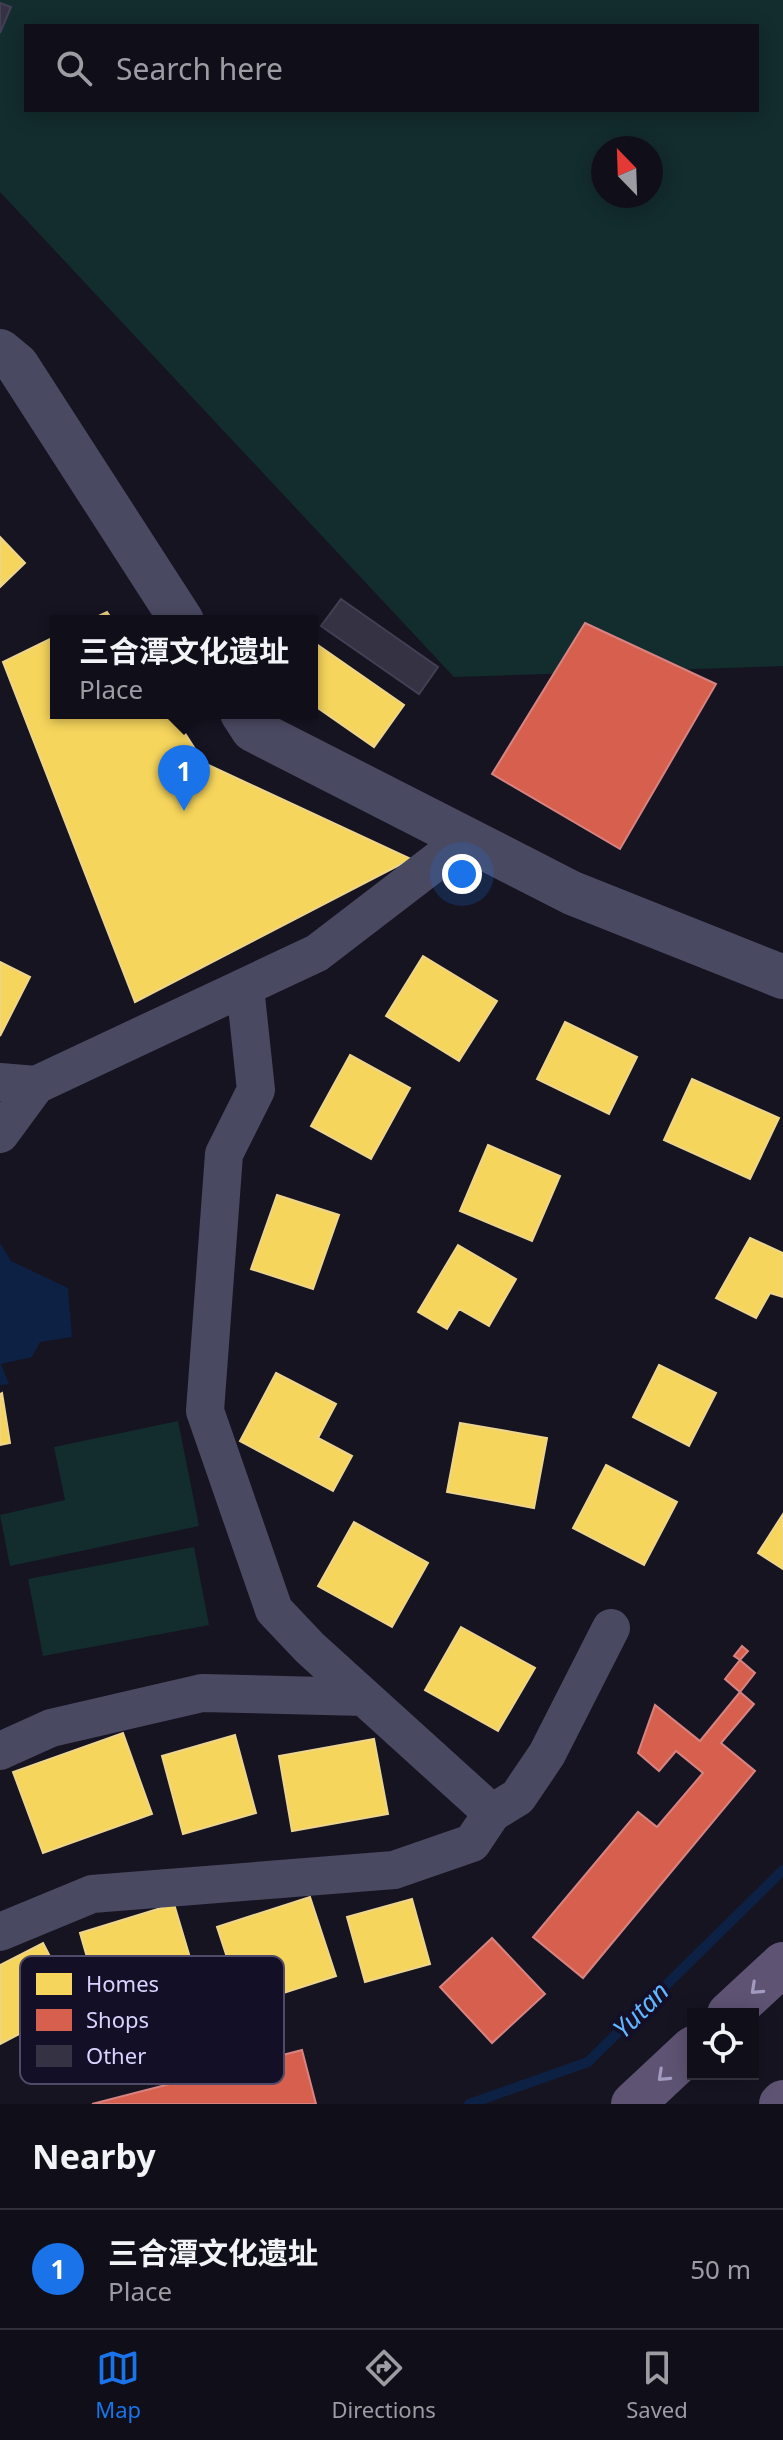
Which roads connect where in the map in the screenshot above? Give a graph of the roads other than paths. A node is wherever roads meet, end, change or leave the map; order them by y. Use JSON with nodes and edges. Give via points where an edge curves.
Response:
{"nodes":[{"id":1,"x":0,"y":351,"type":"edge"},
{"id":2,"x":178,"y":615,"type":"edge"},
{"id":3,"x":246,"y":719,"type":"edge"},
{"id":4,"x":467,"y":838,"type":"junction"},
{"id":5,"x":783,"y":977,"type":"edge"},
{"id":6,"x":245,"y":987,"type":"junction"},
{"id":7,"x":18,"y":1083,"type":"edge"},
{"id":8,"x":0,"y":1134,"type":"edge"},
{"id":9,"x":611,"y":1628,"type":"dead end"},
{"id":10,"x":364,"y":1697,"type":"junction"},
{"id":11,"x":0,"y":1751,"type":"edge"},
{"id":12,"x":492,"y":1813,"type":"junction"},
{"id":13,"x":0,"y":1932,"type":"edge"},
{"id":14,"x":783,"y":1964,"type":"edge"},
{"id":15,"x":735,"y":2008,"type":"edge"},
{"id":16,"x":687,"y":2054,"type":"edge"},
{"id":17,"x":633,"y":2104,"type":"edge"}],
"edges":[{"from":1,"to":2,"type":"street","via":[[17,365]]},
{"from":3,"to":4,"type":"street","via":[[253,730]]},
{"from":4,"to":5,"type":"street","via":[[572,893]]},
{"from":4,"to":6,"type":"street","via":[[317,953]]},
{"from":6,"to":7,"type":"street"},
{"from":6,"to":10,"type":"street","via":[[256,1090],[224,1154],[205,1411],[274,1610]]},
{"from":7,"to":8,"type":"street"},
{"from":9,"to":12,"type":"street","via":[[547,1754],[518,1797]]},
{"from":10,"to":11,"type":"street","via":[[202,1693],[51,1728]]},
{"from":10,"to":12,"type":"street"},
{"from":12,"to":13,"type":"street","via":[[472,1843],[394,1870],[92,1894]]},
{"from":14,"to":15,"type":"main road","one_way":true},
{"from":16,"to":17,"type":"main road","one_way":true}]}
